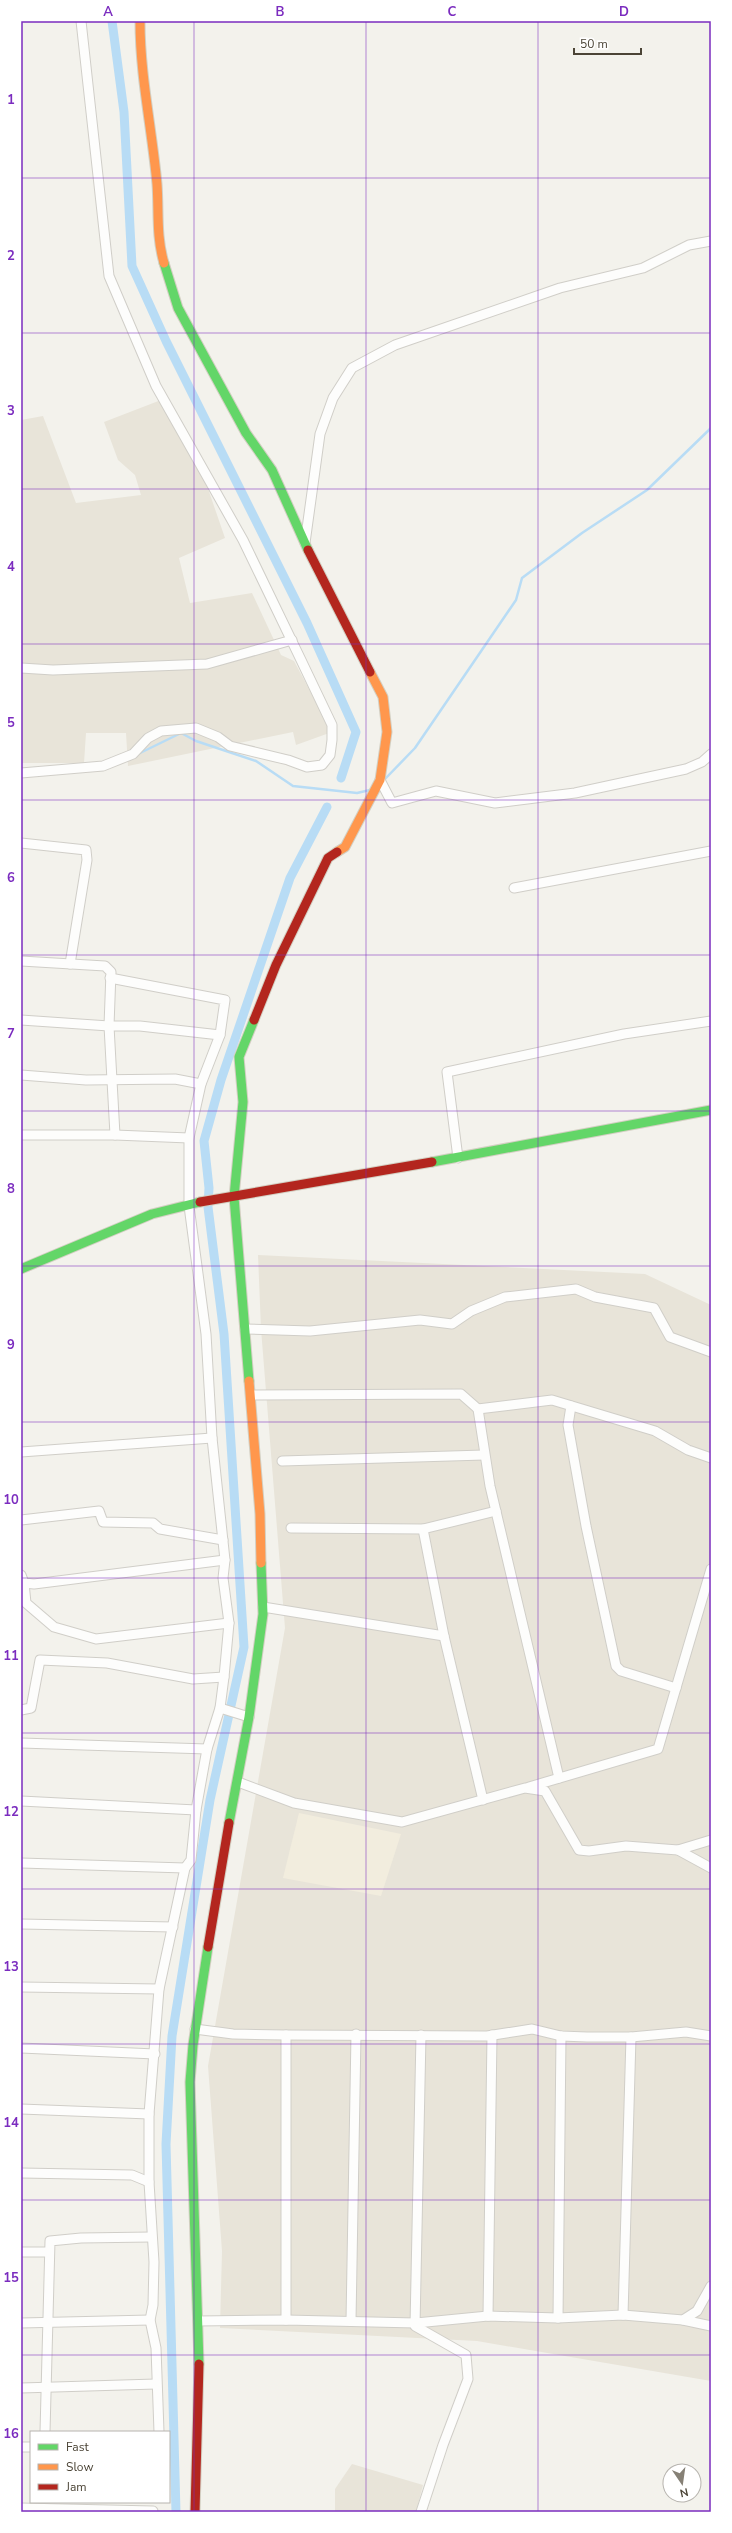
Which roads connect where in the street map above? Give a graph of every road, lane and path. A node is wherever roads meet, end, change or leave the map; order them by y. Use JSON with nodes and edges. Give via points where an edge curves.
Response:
{"nodes":[{"id":1,"x":81,"y":21,"type":"edge"},
{"id":2,"x":140,"y":21,"type":"edge"},
{"id":3,"x":711,"y":240,"type":"edge"},
{"id":4,"x":305,"y":544,"type":"junction"},
{"id":5,"x":292,"y":640,"type":"junction"},
{"id":6,"x":21,"y":668,"type":"edge"},
{"id":7,"x":711,"y":754,"type":"edge"},
{"id":8,"x":21,"y":773,"type":"edge"},
{"id":9,"x":380,"y":780,"type":"junction"},
{"id":10,"x":21,"y":843,"type":"edge"},
{"id":11,"x":711,"y":851,"type":"edge"},
{"id":12,"x":514,"y":888,"type":"dead end"},
{"id":13,"x":21,"y":962,"type":"edge"},
{"id":14,"x":70,"y":964,"type":"junction"},
{"id":15,"x":110,"y":978,"type":"junction"},
{"id":16,"x":21,"y":1020,"type":"edge"},
{"id":17,"x":711,"y":1021,"type":"edge"},
{"id":18,"x":109,"y":1026,"type":"junction"},
{"id":19,"x":220,"y":1035,"type":"junction"},
{"id":20,"x":21,"y":1074,"type":"edge"},
{"id":21,"x":113,"y":1079,"type":"junction"},
{"id":22,"x":200,"y":1084,"type":"junction"},
{"id":23,"x":711,"y":1110,"type":"edge"},
{"id":24,"x":21,"y":1135,"type":"edge"},
{"id":25,"x":114,"y":1135,"type":"junction"},
{"id":26,"x":189,"y":1138,"type":"junction"},
{"id":27,"x":458,"y":1158,"type":"junction"},
{"id":28,"x":234,"y":1198,"type":"junction"},
{"id":29,"x":189,"y":1206,"type":"junction"},
{"id":30,"x":21,"y":1269,"type":"edge"},
{"id":31,"x":245,"y":1329,"type":"junction"},
{"id":32,"x":711,"y":1352,"type":"edge"},
{"id":33,"x":250,"y":1395,"type":"junction"},
{"id":34,"x":571,"y":1406,"type":"junction"},
{"id":35,"x":478,"y":1409,"type":"junction"},
{"id":36,"x":212,"y":1438,"type":"junction"},
{"id":37,"x":21,"y":1452,"type":"edge"},
{"id":38,"x":484,"y":1455,"type":"junction"},
{"id":39,"x":711,"y":1458,"type":"edge"},
{"id":40,"x":282,"y":1461,"type":"dead end"},
{"id":41,"x":496,"y":1511,"type":"junction"},
{"id":42,"x":21,"y":1520,"type":"edge"},
{"id":43,"x":291,"y":1528,"type":"dead end"},
{"id":44,"x":423,"y":1529,"type":"junction"},
{"id":45,"x":223,"y":1540,"type":"junction"},
{"id":46,"x":225,"y":1560,"type":"junction"},
{"id":47,"x":711,"y":1569,"type":"edge"},
{"id":48,"x":23,"y":1579,"type":"edge"},
{"id":49,"x":263,"y":1608,"type":"junction"},
{"id":50,"x":230,"y":1623,"type":"junction"},
{"id":51,"x":444,"y":1636,"type":"junction"},
{"id":52,"x":224,"y":1677,"type":"junction"},
{"id":53,"x":676,"y":1688,"type":"junction"},
{"id":54,"x":220,"y":1708,"type":"junction"},
{"id":55,"x":21,"y":1710,"type":"edge"},
{"id":56,"x":249,"y":1717,"type":"junction"},
{"id":57,"x":21,"y":1743,"type":"edge"},
{"id":58,"x":207,"y":1749,"type":"junction"},
{"id":59,"x":559,"y":1778,"type":"junction"},
{"id":60,"x":238,"y":1782,"type":"junction"},
{"id":61,"x":525,"y":1788,"type":"junction"},
{"id":62,"x":483,"y":1800,"type":"junction"},
{"id":63,"x":21,"y":1801,"type":"edge"},
{"id":64,"x":196,"y":1810,"type":"junction"},
{"id":65,"x":711,"y":1840,"type":"edge"},
{"id":66,"x":678,"y":1850,"type":"junction"},
{"id":67,"x":21,"y":1863,"type":"edge"},
{"id":68,"x":185,"y":1868,"type":"junction"},
{"id":69,"x":711,"y":1868,"type":"edge"},
{"id":70,"x":21,"y":1924,"type":"edge"},
{"id":71,"x":173,"y":1927,"type":"junction"},
{"id":72,"x":21,"y":1987,"type":"edge"},
{"id":73,"x":159,"y":1989,"type":"junction"},
{"id":74,"x":195,"y":2029,"type":"junction"},
{"id":75,"x":356,"y":2034,"type":"junction"},
{"id":76,"x":286,"y":2035,"type":"junction"},
{"id":77,"x":421,"y":2035,"type":"junction"},
{"id":78,"x":492,"y":2035,"type":"junction"},
{"id":79,"x":561,"y":2036,"type":"junction"},
{"id":80,"x":711,"y":2036,"type":"edge"},
{"id":81,"x":631,"y":2037,"type":"junction"},
{"id":82,"x":21,"y":2048,"type":"edge"},
{"id":83,"x":155,"y":2054,"type":"junction"},
{"id":84,"x":21,"y":2109,"type":"edge"},
{"id":85,"x":149,"y":2114,"type":"junction"},
{"id":86,"x":21,"y":2173,"type":"edge"},
{"id":87,"x":149,"y":2182,"type":"junction"},
{"id":88,"x":152,"y":2237,"type":"junction"},
{"id":89,"x":21,"y":2252,"type":"edge"},
{"id":90,"x":48,"y":2252,"type":"junction"},
{"id":91,"x":711,"y":2286,"type":"edge"},
{"id":92,"x":623,"y":2315,"type":"junction"},
{"id":93,"x":488,"y":2316,"type":"junction"},
{"id":94,"x":558,"y":2318,"type":"junction"},
{"id":95,"x":150,"y":2320,"type":"junction"},
{"id":96,"x":286,"y":2320,"type":"junction"},
{"id":97,"x":683,"y":2320,"type":"junction"},
{"id":98,"x":351,"y":2321,"type":"junction"},
{"id":99,"x":47,"y":2322,"type":"junction"},
{"id":100,"x":198,"y":2322,"type":"junction"},
{"id":101,"x":21,"y":2323,"type":"edge"},
{"id":102,"x":416,"y":2323,"type":"junction"},
{"id":103,"x":711,"y":2326,"type":"edge"},
{"id":104,"x":156,"y":2384,"type":"junction"},
{"id":105,"x":21,"y":2388,"type":"edge"},
{"id":106,"x":46,"y":2388,"type":"junction"},
{"id":107,"x":45,"y":2431,"type":"edge"},
{"id":108,"x":159,"y":2431,"type":"edge"},
{"id":109,"x":46,"y":2507,"type":"edge"},
{"id":110,"x":21,"y":2508,"type":"edge"},
{"id":111,"x":153,"y":2508,"type":"edge"},
{"id":112,"x":195,"y":2512,"type":"edge"},
{"id":113,"x":421,"y":2512,"type":"edge"}],
"edges":[{"from":1,"to":5,"type":"street","via":[[109,276],[156,386],[243,540]]},
{"from":2,"to":4,"type":"street","via":[[140,58],[157,186],[158,243],[178,308],[246,433],[272,470]]},
{"from":3,"to":4,"type":"street","via":[[689,245],[643,268],[560,288],[394,345],[352,368],[333,398],[320,434]]},
{"from":4,"to":9,"type":"street","via":[[383,697],[388,732]]},
{"from":5,"to":6,"type":"street","via":[[207,664],[53,670]]},
{"from":5,"to":8,"type":"street","via":[[332,725],[330,755],[322,765],[307,767],[230,746],[218,736],[196,728],[161,731],[148,738],[133,754],[102,766]]},
{"from":7,"to":9,"type":"street","via":[[702,762],[686,769],[575,793],[495,803],[436,791],[392,803]]},
{"from":9,"to":28,"type":"street","via":[[345,847],[328,858],[276,965],[239,1057],[243,1102]]},
{"from":10,"to":14,"type":"street","via":[[86,850],[87,860]]},
{"from":11,"to":12,"type":"street"},
{"from":13,"to":14,"type":"street"},
{"from":14,"to":15,"type":"street","via":[[105,966],[111,972]]},
{"from":15,"to":18,"type":"street"},
{"from":15,"to":19,"type":"street","via":[[225,1000]]},
{"from":16,"to":18,"type":"street"},
{"from":17,"to":27,"type":"street","via":[[624,1034],[447,1072]]},
{"from":18,"to":19,"type":"street","via":[[140,1026]]},
{"from":18,"to":21,"type":"street"},
{"from":19,"to":22,"type":"street"},
{"from":20,"to":21,"type":"street","via":[[86,1080]]},
{"from":21,"to":22,"type":"street","via":[[175,1079]]},
{"from":21,"to":25,"type":"street"},
{"from":22,"to":26,"type":"street"},
{"from":23,"to":27,"type":"street"},
{"from":24,"to":25,"type":"street"},
{"from":25,"to":26,"type":"street"},
{"from":26,"to":29,"type":"street"},
{"from":27,"to":28,"type":"street"},
{"from":28,"to":29,"type":"street","via":[[203,1201]]},
{"from":28,"to":31,"type":"street"},
{"from":29,"to":30,"type":"street","via":[[152,1214]]},
{"from":29,"to":36,"type":"street","via":[[206,1334]]},
{"from":31,"to":32,"type":"street","via":[[310,1331],[420,1320],[452,1324],[471,1311],[505,1297],[576,1289],[595,1297],[654,1308],[670,1337]]},
{"from":31,"to":33,"type":"street"},
{"from":33,"to":35,"type":"street","via":[[461,1394]]},
{"from":33,"to":49,"type":"street","via":[[260,1514]]},
{"from":34,"to":35,"type":"street","via":[[552,1400]]},
{"from":34,"to":39,"type":"street","via":[[655,1431],[688,1450]]},
{"from":34,"to":53,"type":"street","via":[[568,1425],[586,1526],[616,1666],[621,1671]]},
{"from":35,"to":38,"type":"street"},
{"from":36,"to":37,"type":"street"},
{"from":36,"to":45,"type":"street"},
{"from":38,"to":40,"type":"street"},
{"from":38,"to":41,"type":"street"},
{"from":41,"to":44,"type":"street"},
{"from":41,"to":59,"type":"street"},
{"from":42,"to":45,"type":"street","via":[[99,1510],[103,1522],[153,1523],[160,1529]]},
{"from":43,"to":44,"type":"street"},
{"from":44,"to":51,"type":"street"},
{"from":45,"to":46,"type":"street"},
{"from":46,"to":48,"type":"street"},
{"from":46,"to":50,"type":"street","via":[[223,1578]]},
{"from":47,"to":53,"type":"street"},
{"from":48,"to":50,"type":"street","via":[[26,1603],[54,1628],[96,1639]]},
{"from":49,"to":51,"type":"street"},
{"from":49,"to":56,"type":"street"},
{"from":50,"to":52,"type":"street"},
{"from":51,"to":62,"type":"street"},
{"from":52,"to":54,"type":"street"},
{"from":52,"to":55,"type":"street","via":[[193,1679],[106,1663],[40,1660],[32,1708]]},
{"from":53,"to":59,"type":"street","via":[[658,1749]]},
{"from":54,"to":56,"type":"street"},
{"from":54,"to":58,"type":"street"},
{"from":56,"to":60,"type":"street"},
{"from":57,"to":58,"type":"street"},
{"from":58,"to":64,"type":"street"},
{"from":59,"to":61,"type":"street"},
{"from":60,"to":62,"type":"street","via":[[294,1803],[402,1822]]},
{"from":60,"to":74,"type":"street"},
{"from":61,"to":62,"type":"street"},
{"from":61,"to":66,"type":"street","via":[[545,1791],[579,1850],[626,1846]]},
{"from":63,"to":64,"type":"street"},
{"from":64,"to":68,"type":"street","via":[[191,1860]]},
{"from":65,"to":66,"type":"street"},
{"from":66,"to":69,"type":"street"},
{"from":67,"to":68,"type":"street"},
{"from":68,"to":71,"type":"street"},
{"from":70,"to":71,"type":"street"},
{"from":71,"to":73,"type":"street"},
{"from":72,"to":73,"type":"street"},
{"from":73,"to":83,"type":"street"},
{"from":74,"to":76,"type":"street","via":[[233,2034]]},
{"from":74,"to":100,"type":"street","via":[[190,2082]]},
{"from":75,"to":76,"type":"street"},
{"from":75,"to":77,"type":"street"},
{"from":75,"to":98,"type":"street"},
{"from":76,"to":96,"type":"street"},
{"from":77,"to":78,"type":"street"},
{"from":77,"to":102,"type":"street"},
{"from":78,"to":79,"type":"street","via":[[532,2028]]},
{"from":78,"to":93,"type":"street"},
{"from":79,"to":81,"type":"street"},
{"from":79,"to":94,"type":"street"},
{"from":80,"to":81,"type":"street","via":[[686,2032]]},
{"from":81,"to":92,"type":"street"},
{"from":82,"to":83,"type":"street"},
{"from":83,"to":85,"type":"street"},
{"from":84,"to":85,"type":"street"},
{"from":85,"to":87,"type":"street"},
{"from":86,"to":87,"type":"street","via":[[132,2175]]},
{"from":87,"to":88,"type":"street"},
{"from":88,"to":90,"type":"street","via":[[50,2241]]},
{"from":88,"to":95,"type":"street","via":[[154,2269]]},
{"from":89,"to":90,"type":"street"},
{"from":90,"to":99,"type":"street"},
{"from":91,"to":97,"type":"street","via":[[697,2311]]},
{"from":92,"to":94,"type":"street"},
{"from":92,"to":97,"type":"street"},
{"from":93,"to":94,"type":"street"},
{"from":93,"to":102,"type":"street"},
{"from":95,"to":99,"type":"street"},
{"from":95,"to":104,"type":"street","via":[[156,2348]]},
{"from":96,"to":98,"type":"street"},
{"from":96,"to":100,"type":"street"},
{"from":97,"to":103,"type":"street"},
{"from":98,"to":102,"type":"street"},
{"from":99,"to":101,"type":"street"},
{"from":99,"to":106,"type":"street"},
{"from":100,"to":112,"type":"street"},
{"from":102,"to":113,"type":"street","via":[[415,2326],[466,2355],[468,2379]]},
{"from":104,"to":106,"type":"street"},
{"from":104,"to":108,"type":"street"},
{"from":105,"to":106,"type":"street"},
{"from":106,"to":107,"type":"street"},
{"from":109,"to":110,"type":"street"},
{"from":109,"to":111,"type":"street"}]}
